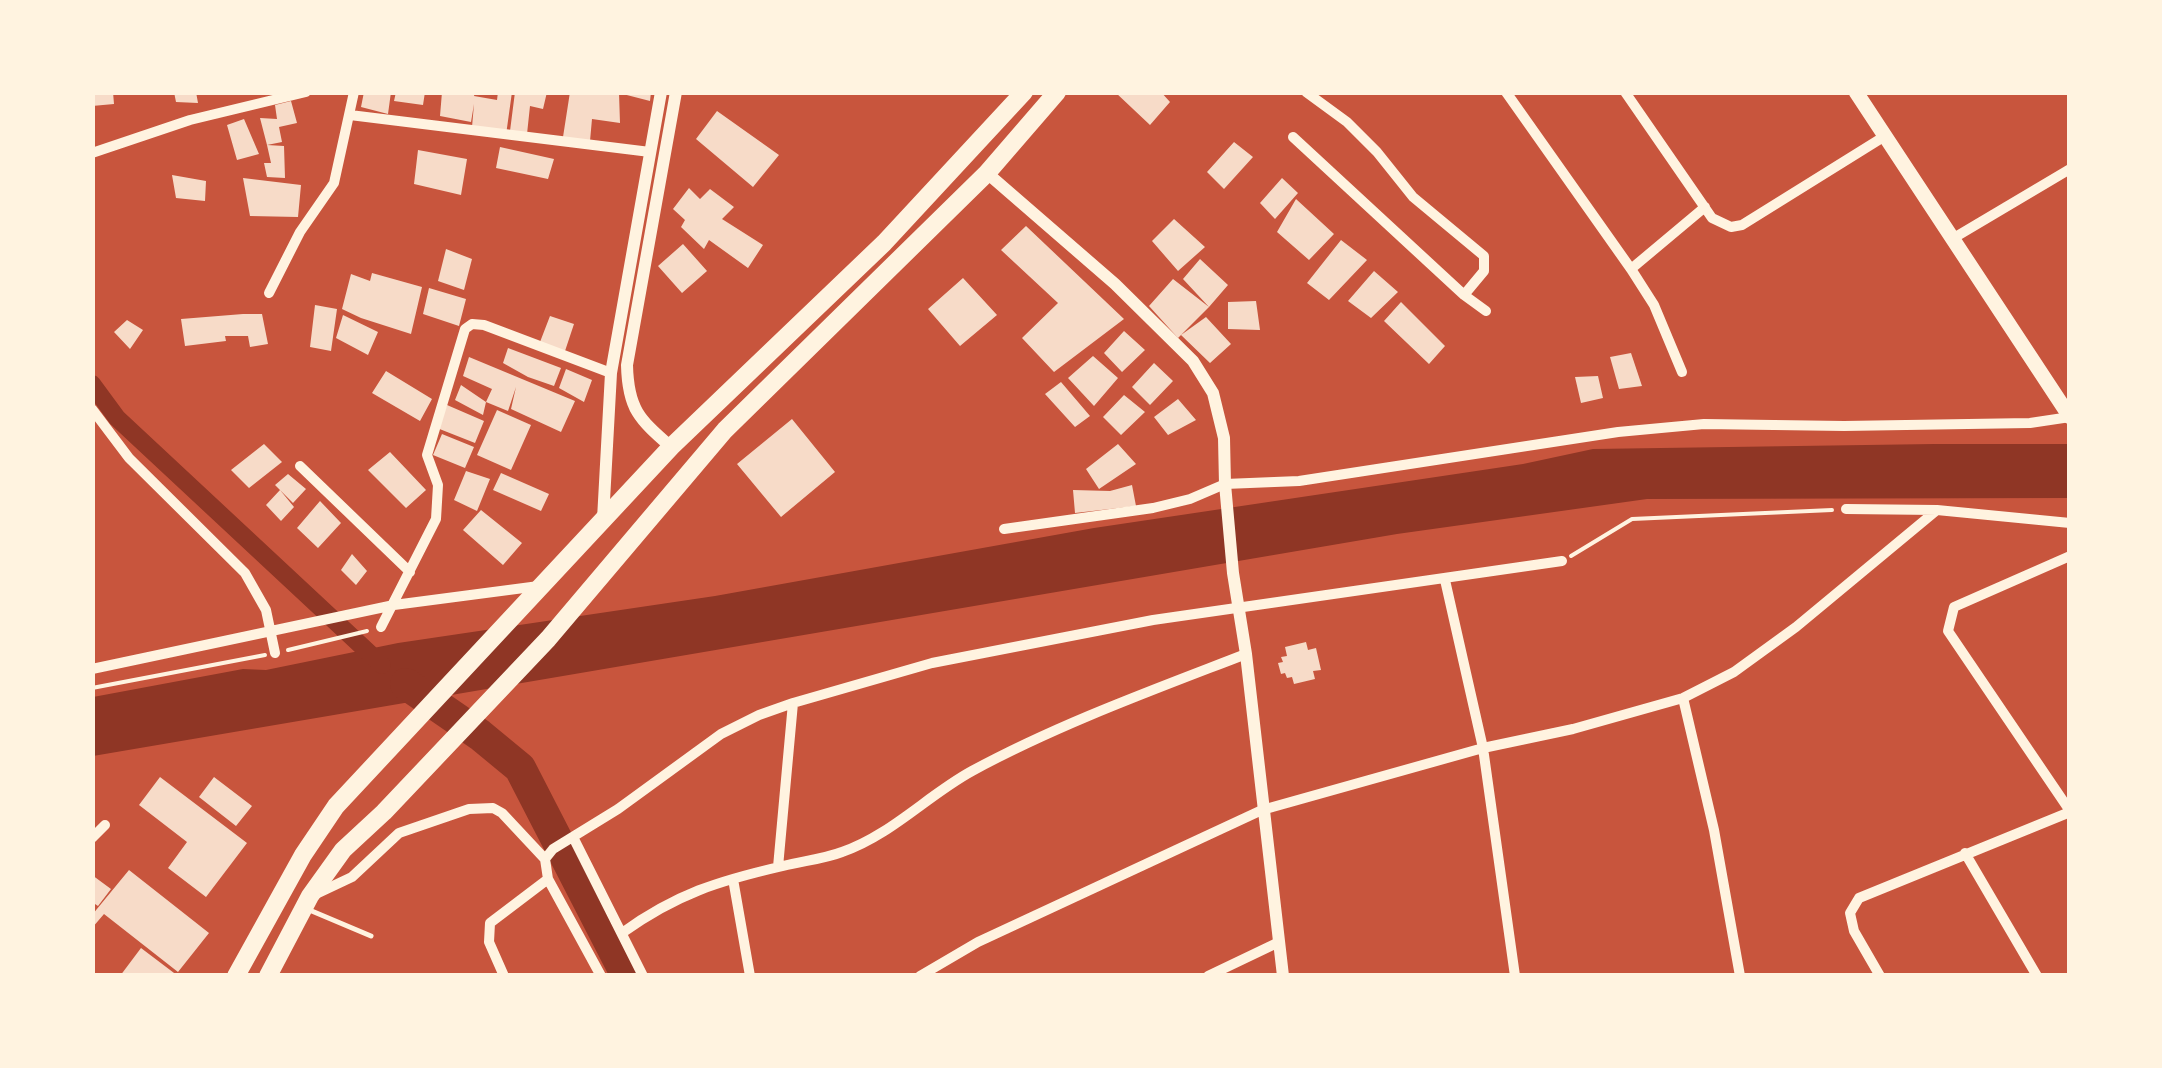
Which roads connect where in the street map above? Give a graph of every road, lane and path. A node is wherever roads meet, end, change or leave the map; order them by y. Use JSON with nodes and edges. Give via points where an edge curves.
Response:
{"nodes":[{"id":1,"x":306,"y":92,"type":"edge"},
{"id":2,"x":354,"y":92,"type":"edge"},
{"id":3,"x":661,"y":92,"type":"edge"},
{"id":4,"x":676,"y":92,"type":"edge"},
{"id":5,"x":1024,"y":92,"type":"edge"},
{"id":6,"x":1057,"y":92,"type":"edge"},
{"id":7,"x":1306,"y":92,"type":"edge"},
{"id":8,"x":1506,"y":92,"type":"edge"},
{"id":9,"x":1624,"y":92,"type":"edge"},
{"id":10,"x":1856,"y":92,"type":"edge"},
{"id":11,"x":350,"y":115,"type":"junction"},
{"id":12,"x":1293,"y":136,"type":"dead end"},
{"id":13,"x":1885,"y":136,"type":"junction"},
{"id":14,"x":650,"y":152,"type":"junction"},
{"id":15,"x":92,"y":153,"type":"edge"},
{"id":16,"x":666,"y":154,"type":"junction"},
{"id":17,"x":2070,"y":168,"type":"edge"},
{"id":18,"x":987,"y":174,"type":"junction"},
{"id":19,"x":1705,"y":208,"type":"junction"},
{"id":20,"x":1952,"y":239,"type":"junction"},
{"id":21,"x":1631,"y":270,"type":"junction"},
{"id":22,"x":838,"y":287,"type":"junction"},
{"id":23,"x":270,"y":293,"type":"dead end"},
{"id":24,"x":1464,"y":295,"type":"junction"},
{"id":25,"x":624,"y":296,"type":"junction"},
{"id":26,"x":641,"y":296,"type":"junction"},
{"id":27,"x":854,"y":303,"type":"junction"},
{"id":28,"x":1486,"y":310,"type":"dead end"},
{"id":29,"x":804,"y":319,"type":"junction"},
{"id":30,"x":818,"y":338,"type":"junction"},
{"id":31,"x":1682,"y":372,"type":"dead end"},
{"id":32,"x":611,"y":373,"type":"junction"},
{"id":33,"x":92,"y":409,"type":"edge"},
{"id":34,"x":2069,"y":417,"type":"edge"},
{"id":35,"x":671,"y":447,"type":"junction"},
{"id":36,"x":300,"y":466,"type":"dead end"},
{"id":37,"x":1224,"y":484,"type":"junction"},
{"id":38,"x":1846,"y":509,"type":"joint"},
{"id":39,"x":1937,"y":510,"type":"junction"},
{"id":40,"x":603,"y":519,"type":"junction"},
{"id":41,"x":2070,"y":522,"type":"edge"},
{"id":42,"x":1004,"y":529,"type":"dead end"},
{"id":43,"x":2070,"y":556,"type":"edge"},
{"id":44,"x":1562,"y":561,"type":"joint"},
{"id":45,"x":410,"y":572,"type":"junction"},
{"id":46,"x":1445,"y":580,"type":"junction"},
{"id":47,"x":540,"y":586,"type":"junction"},
{"id":48,"x":394,"y":605,"type":"junction"},
{"id":49,"x":1240,"y":607,"type":"junction"},
{"id":50,"x":381,"y":627,"type":"joint"},
{"id":51,"x":270,"y":631,"type":"junction"},
{"id":52,"x":274,"y":653,"type":"junction"},
{"id":53,"x":1246,"y":654,"type":"junction"},
{"id":54,"x":92,"y":669,"type":"edge"},
{"id":55,"x":92,"y":688,"type":"edge"},
{"id":56,"x":1683,"y":698,"type":"junction"},
{"id":57,"x":793,"y":703,"type":"junction"},
{"id":58,"x":1484,"y":748,"type":"junction"},
{"id":59,"x":1262,"y":810,"type":"junction"},
{"id":60,"x":2070,"y":811,"type":"edge"},
{"id":61,"x":105,"y":825,"type":"dead end"},
{"id":62,"x":92,"y":838,"type":"edge"},
{"id":63,"x":570,"y":839,"type":"junction"},
{"id":64,"x":1965,"y":853,"type":"junction"},
{"id":65,"x":545,"y":859,"type":"junction"},
{"id":66,"x":778,"y":867,"type":"junction"},
{"id":67,"x":733,"y":878,"type":"junction"},
{"id":68,"x":548,"y":879,"type":"junction"},
{"id":69,"x":307,"y":902,"type":"junction"},
{"id":70,"x":622,"y":933,"type":"junction"},
{"id":71,"x":371,"y":936,"type":"dead end"},
{"id":72,"x":1277,"y":942,"type":"junction"},
{"id":73,"x":1878,"y":975,"type":"edge"},
{"id":74,"x":236,"y":976,"type":"edge"},
{"id":75,"x":268,"y":976,"type":"edge"},
{"id":76,"x":504,"y":976,"type":"edge"},
{"id":77,"x":601,"y":976,"type":"edge"},
{"id":78,"x":643,"y":976,"type":"edge"},
{"id":79,"x":750,"y":976,"type":"edge"},
{"id":80,"x":920,"y":976,"type":"edge"},
{"id":81,"x":1208,"y":976,"type":"edge"},
{"id":82,"x":1283,"y":976,"type":"edge"},
{"id":83,"x":1516,"y":976,"type":"edge"},
{"id":84,"x":1740,"y":976,"type":"edge"},
{"id":85,"x":2038,"y":976,"type":"edge"}],
"edges":[{"from":1,"to":15,"type":"street"},
{"from":2,"to":11,"type":"street"},
{"from":3,"to":14,"type":"street"},
{"from":4,"to":16,"type":"street"},
{"from":5,"to":22,"type":"highway"},
{"from":6,"to":18,"type":"highway"},
{"from":7,"to":24,"type":"street","via":[[1347,122],[1413,197],[1484,256],[1484,271]]},
{"from":8,"to":21,"type":"street"},
{"from":9,"to":19,"type":"street"},
{"from":10,"to":13,"type":"main road"},
{"from":11,"to":14,"type":"street"},
{"from":11,"to":23,"type":"street","via":[[334,182]]},
{"from":12,"to":24,"type":"street"},
{"from":13,"to":19,"type":"street","via":[[1742,226],[1720,224]]},
{"from":13,"to":20,"type":"main road"},
{"from":14,"to":16,"type":"street"},
{"from":14,"to":25,"type":"street"},
{"from":16,"to":26,"type":"street"},
{"from":17,"to":20,"type":"street"},
{"from":18,"to":27,"type":"highway"},
{"from":18,"to":37,"type":"street","via":[[1115,284],[1193,362],[1213,394],[1224,438]]},
{"from":19,"to":21,"type":"street"},
{"from":20,"to":34,"type":"main road"},
{"from":21,"to":31,"type":"street"},
{"from":22,"to":27,"type":"highway"},
{"from":22,"to":29,"type":"highway"},
{"from":24,"to":28,"type":"street"},
{"from":25,"to":26,"type":"street"},
{"from":25,"to":32,"type":"street"},
{"from":26,"to":35,"type":"street","via":[[627,391],[646,426]]},
{"from":27,"to":30,"type":"highway"},
{"from":29,"to":30,"type":"highway"},
{"from":29,"to":35,"type":"highway"},
{"from":30,"to":69,"type":"highway","via":[[725,430],[548,639],[343,850]]},
{"from":32,"to":40,"type":"street"},
{"from":32,"to":45,"type":"street","via":[[484,325],[466,329],[427,455],[438,485],[436,518]]},
{"from":33,"to":51,"type":"street","via":[[129,458],[245,573]]},
{"from":34,"to":37,"type":"street","via":[[2030,424],[1704,424],[1299,481]]},
{"from":35,"to":40,"type":"highway"},
{"from":36,"to":45,"type":"street"},
{"from":37,"to":42,"type":"street","via":[[1153,508]]},
{"from":37,"to":49,"type":"street"},
{"from":38,"to":39,"type":"street"},
{"from":38,"to":44,"type":"path","via":[[1632,519]]},
{"from":39,"to":41,"type":"street"},
{"from":39,"to":56,"type":"street","via":[[1734,672]]},
{"from":40,"to":47,"type":"highway"},
{"from":43,"to":60,"type":"street","via":[[1954,607],[1948,630]]},
{"from":44,"to":46,"type":"street"},
{"from":45,"to":48,"type":"street"},
{"from":46,"to":49,"type":"street"},
{"from":46,"to":58,"type":"street"},
{"from":47,"to":48,"type":"street"},
{"from":47,"to":74,"type":"highway","via":[[321,827]]},
{"from":48,"to":50,"type":"street"},
{"from":48,"to":51,"type":"street"},
{"from":49,"to":53,"type":"street"},
{"from":49,"to":57,"type":"street","via":[[932,663]]},
{"from":50,"to":52,"type":"path"},
{"from":51,"to":52,"type":"street"},
{"from":51,"to":54,"type":"street"},
{"from":52,"to":55,"type":"path"},
{"from":53,"to":59,"type":"street"},
{"from":53,"to":66,"type":"street","via":[[1024,744],[843,852]]},
{"from":56,"to":58,"type":"street"},
{"from":56,"to":84,"type":"street"},
{"from":57,"to":63,"type":"street","via":[[722,734]]},
{"from":57,"to":66,"type":"street"},
{"from":58,"to":59,"type":"street"},
{"from":58,"to":83,"type":"street"},
{"from":59,"to":72,"type":"street"},
{"from":59,"to":80,"type":"street","via":[[978,942]]},
{"from":60,"to":64,"type":"street"},
{"from":61,"to":62,"type":"street"},
{"from":63,"to":65,"type":"street"},
{"from":63,"to":70,"type":"street"},
{"from":64,"to":73,"type":"street","via":[[1852,906],[1854,931]]},
{"from":64,"to":85,"type":"street"},
{"from":65,"to":68,"type":"street"},
{"from":65,"to":69,"type":"street","via":[[502,813],[469,809],[400,833],[352,877]]},
{"from":66,"to":67,"type":"street"},
{"from":67,"to":70,"type":"street","via":[[658,907]]},
{"from":67,"to":79,"type":"street"},
{"from":68,"to":76,"type":"street","via":[[490,923]]},
{"from":68,"to":77,"type":"street"},
{"from":69,"to":71,"type":"lane"},
{"from":69,"to":75,"type":"highway"},
{"from":70,"to":78,"type":"street"},
{"from":72,"to":81,"type":"street"},
{"from":72,"to":82,"type":"street"}]}
